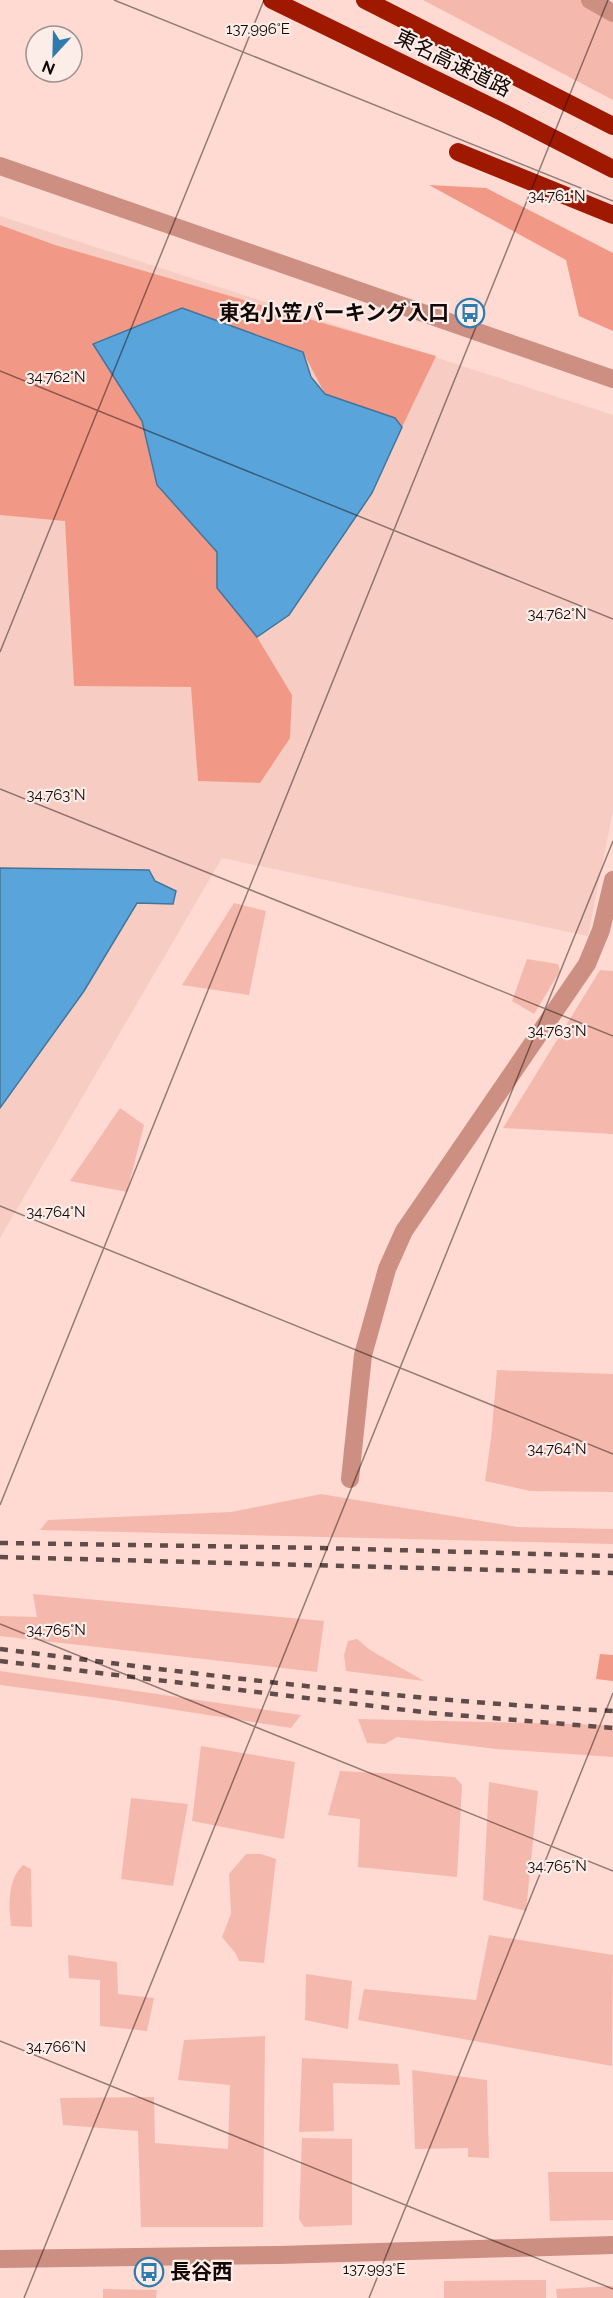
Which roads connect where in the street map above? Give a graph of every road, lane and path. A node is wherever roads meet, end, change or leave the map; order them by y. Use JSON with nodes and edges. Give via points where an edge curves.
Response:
{"nodes":[{"id":1,"x":272,"y":0,"type":"edge"},
{"id":2,"x":365,"y":0,"type":"edge"},
{"id":3,"x":590,"y":0,"type":"edge"},
{"id":4,"x":613,"y":13,"type":"edge"},
{"id":5,"x":613,"y":126,"type":"edge"},
{"id":6,"x":458,"y":152,"type":"dead end"},
{"id":7,"x":0,"y":166,"type":"edge"},
{"id":8,"x":613,"y":169,"type":"edge"},
{"id":9,"x":613,"y":215,"type":"edge"},
{"id":10,"x":613,"y":379,"type":"edge"},
{"id":11,"x":613,"y":880,"type":"edge"},
{"id":12,"x":350,"y":1479,"type":"dead end"},
{"id":13,"x":613,"y":2245,"type":"edge"},
{"id":14,"x":0,"y":2259,"type":"edge"}],
"edges":[{"from":1,"to":8,"type":"highway","name":"東名高速道路"},
{"from":2,"to":5,"type":"highway","name":"東名高速道路"},
{"from":3,"to":4,"type":"street"},
{"from":6,"to":9,"type":"highway"},
{"from":7,"to":10,"type":"street"},
{"from":11,"to":12,"type":"street","via":[[601,930],[587,964],[404,1231],[387,1269],[363,1356]]},
{"from":13,"to":14,"type":"street"}]}
